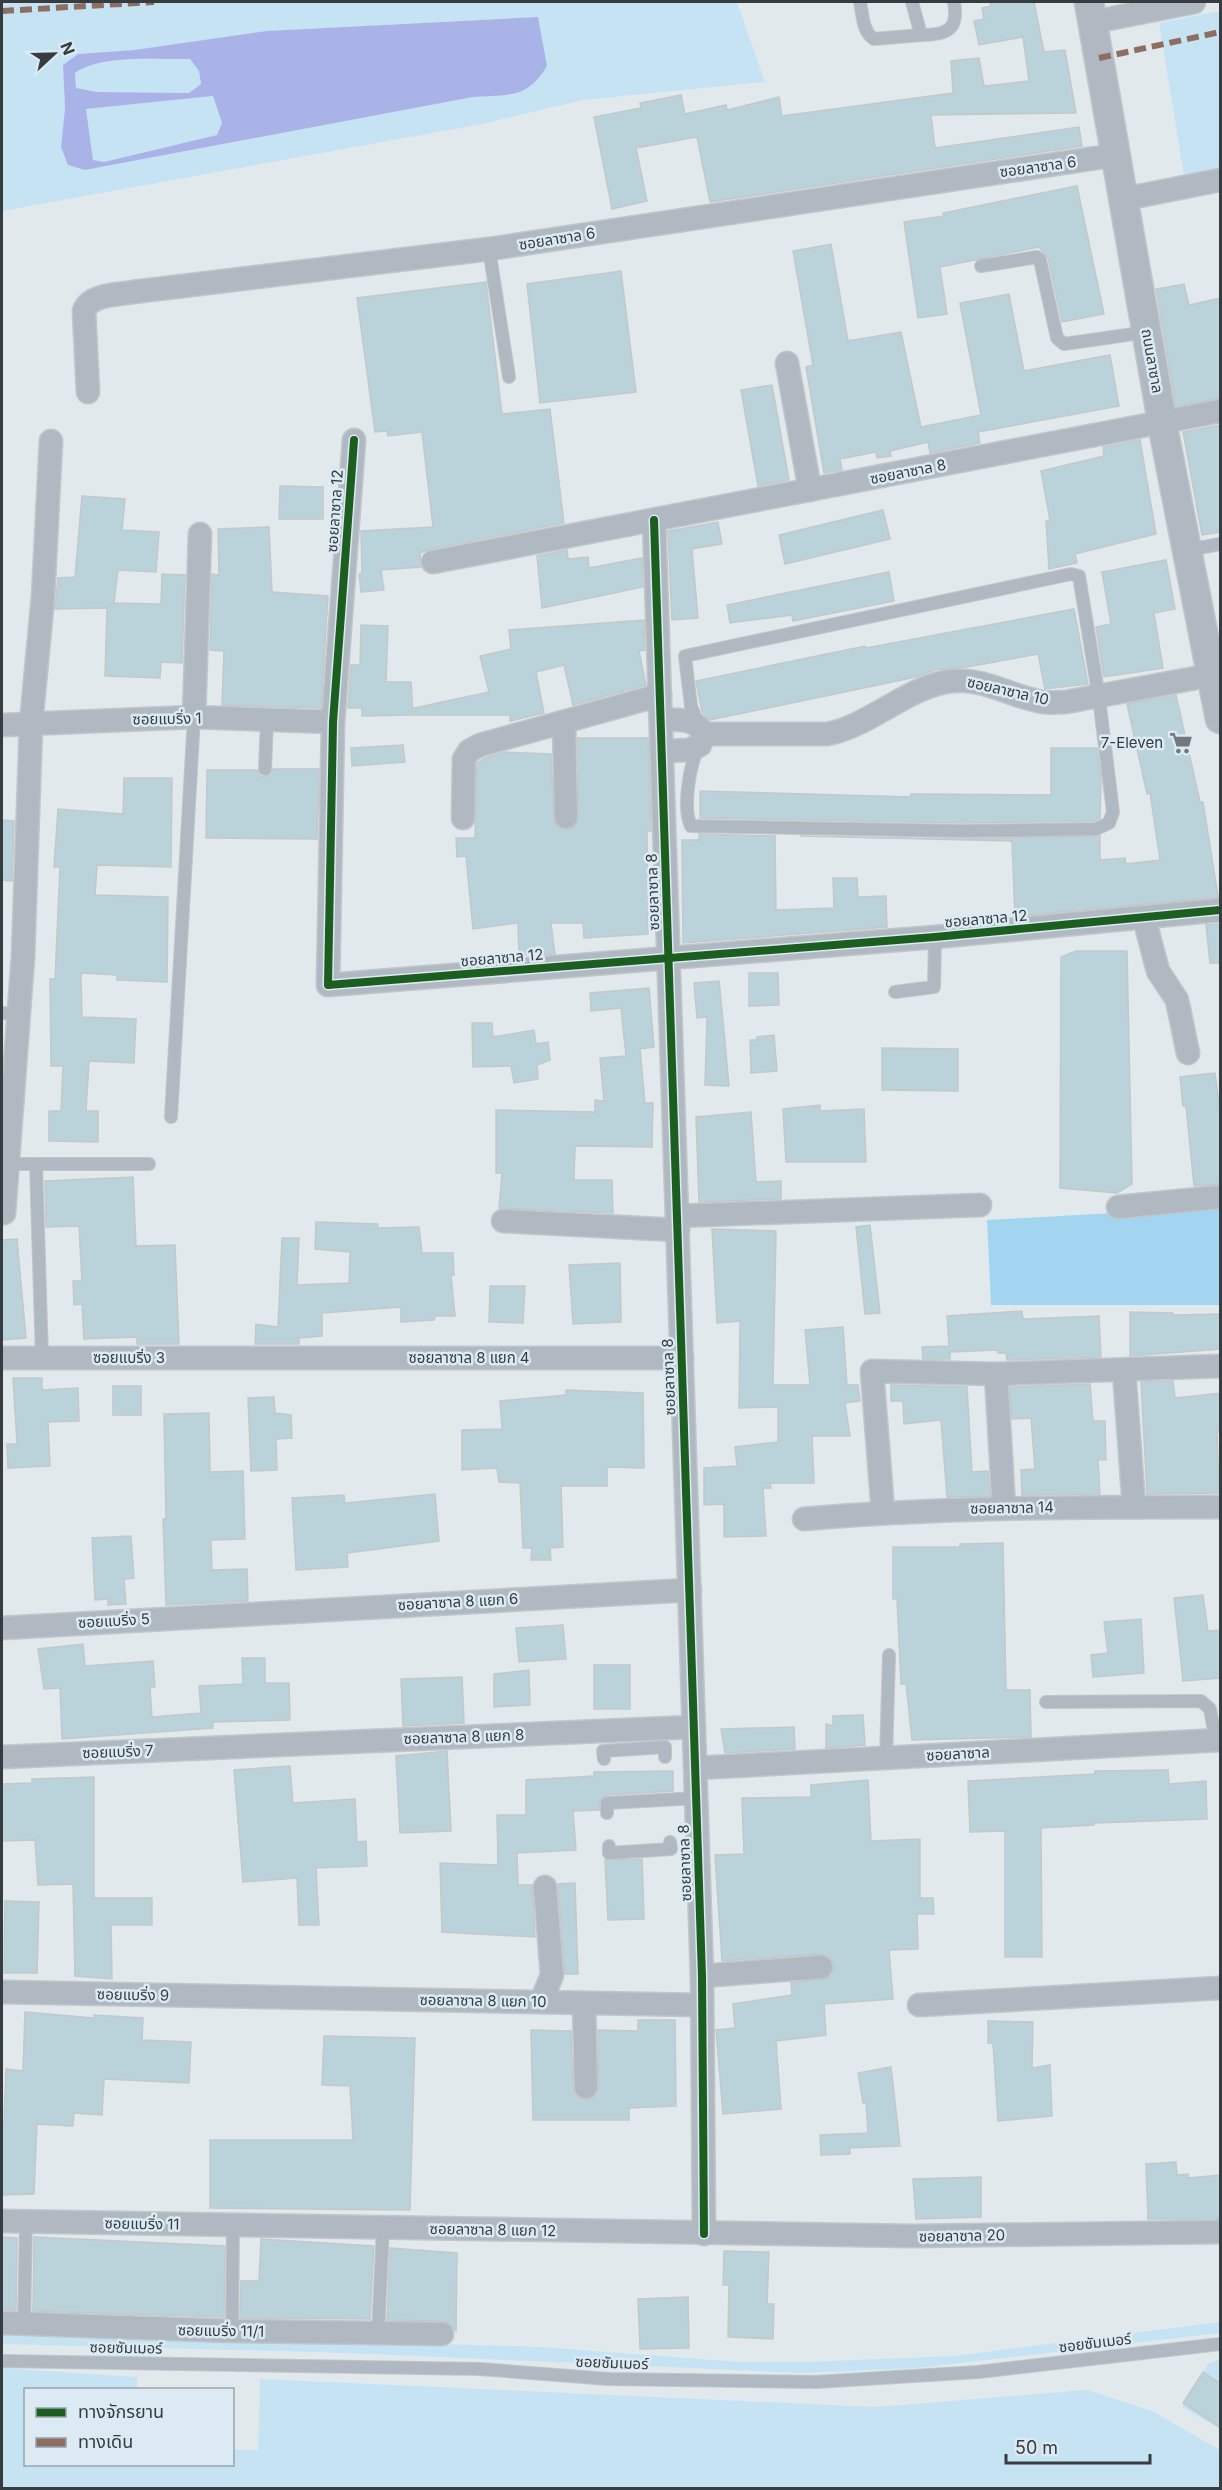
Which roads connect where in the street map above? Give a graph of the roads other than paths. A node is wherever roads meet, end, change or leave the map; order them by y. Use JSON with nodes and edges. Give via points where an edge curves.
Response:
{"nodes":[{"id":1,"x":860,"y":2,"type":"edge"},
{"id":2,"x":912,"y":2,"type":"edge"},
{"id":3,"x":954,"y":2,"type":"edge"},
{"id":4,"x":1194,"y":2,"type":"edge"},
{"id":5,"x":1091,"y":12,"type":"edge"},
{"id":6,"x":921,"y":34,"type":"junction"},
{"id":7,"x":1116,"y":155,"type":"junction"},
{"id":8,"x":1221,"y":180,"type":"edge"},
{"id":9,"x":1124,"y":199,"type":"junction"},
{"id":10,"x":489,"y":249,"type":"junction"},
{"id":11,"x":981,"y":266,"type":"dead end"},
{"id":12,"x":1147,"y":332,"type":"junction"},
{"id":13,"x":788,"y":363,"type":"dead end"},
{"id":14,"x":509,"y":376,"type":"dead end"},
{"id":15,"x":88,"y":392,"type":"dead end"},
{"id":16,"x":1221,"y":411,"type":"edge"},
{"id":17,"x":1163,"y":423,"type":"junction"},
{"id":18,"x":354,"y":440,"type":"dead end"},
{"id":19,"x":51,"y":441,"type":"dead end"},
{"id":20,"x":810,"y":490,"type":"junction"},
{"id":21,"x":654,"y":520,"type":"junction"},
{"id":22,"x":200,"y":534,"type":"dead end"},
{"id":23,"x":1221,"y":544,"type":"edge"},
{"id":24,"x":1188,"y":550,"type":"junction"},
{"id":25,"x":433,"y":562,"type":"dead end"},
{"id":26,"x":1212,"y":675,"type":"junction"},
{"id":27,"x":660,"y":695,"type":"junction"},
{"id":28,"x":1099,"y":698,"type":"junction"},
{"id":29,"x":194,"y":717,"type":"junction"},
{"id":30,"x":1221,"y":719,"type":"edge"},
{"id":31,"x":267,"y":720,"type":"junction"},
{"id":32,"x":661,"y":720,"type":"junction"},
{"id":33,"x":333,"y":722,"type":"junction"},
{"id":34,"x":564,"y":723,"type":"junction"},
{"id":35,"x":32,"y":724,"type":"junction"},
{"id":36,"x":2,"y":725,"type":"edge"},
{"id":37,"x":701,"y":734,"type":"junction"},
{"id":38,"x":662,"y":751,"type":"junction"},
{"id":39,"x":265,"y":769,"type":"dead end"},
{"id":40,"x":567,"y":817,"type":"dead end"},
{"id":41,"x":463,"y":818,"type":"dead end"},
{"id":42,"x":1221,"y":910,"type":"edge"},
{"id":43,"x":1144,"y":918,"type":"junction"},
{"id":44,"x":934,"y":937,"type":"junction"},
{"id":45,"x":668,"y":958,"type":"junction"},
{"id":46,"x":895,"y":992,"type":"dead end"},
{"id":47,"x":10,"y":1013,"type":"edge"},
{"id":48,"x":1188,"y":1053,"type":"dead end"},
{"id":49,"x":171,"y":1117,"type":"dead end"},
{"id":50,"x":8,"y":1164,"type":"junction"},
{"id":51,"x":36,"y":1164,"type":"junction"},
{"id":52,"x":149,"y":1164,"type":"dead end"},
{"id":53,"x":1221,"y":1197,"type":"edge"},
{"id":54,"x":980,"y":1205,"type":"dead end"},
{"id":55,"x":1118,"y":1207,"type":"dead end"},
{"id":56,"x":4,"y":1213,"type":"dead end"},
{"id":57,"x":503,"y":1221,"type":"dead end"},
{"id":58,"x":678,"y":1223,"type":"junction"},
{"id":59,"x":2,"y":1358,"type":"edge"},
{"id":60,"x":42,"y":1358,"type":"junction"},
{"id":61,"x":256,"y":1358,"type":"joint"},
{"id":62,"x":682,"y":1359,"type":"junction"},
{"id":63,"x":1221,"y":1366,"type":"edge"},
{"id":64,"x":1124,"y":1370,"type":"junction"},
{"id":65,"x":996,"y":1374,"type":"junction"},
{"id":66,"x":1134,"y":1507,"type":"junction"},
{"id":67,"x":1221,"y":1507,"type":"edge"},
{"id":68,"x":1004,"y":1508,"type":"junction"},
{"id":69,"x":883,"y":1512,"type":"junction"},
{"id":70,"x":804,"y":1519,"type":"dead end"},
{"id":71,"x":690,"y":1590,"type":"junction"},
{"id":72,"x":227,"y":1615,"type":"joint"},
{"id":73,"x":2,"y":1628,"type":"edge"},
{"id":74,"x":889,"y":1655,"type":"dead end"},
{"id":75,"x":1046,"y":1702,"type":"dead end"},
{"id":76,"x":694,"y":1728,"type":"junction"},
{"id":77,"x":1218,"y":1741,"type":"edge"},
{"id":78,"x":234,"y":1747,"type":"joint"},
{"id":79,"x":2,"y":1757,"type":"edge"},
{"id":80,"x":665,"y":1757,"type":"dead end"},
{"id":81,"x":886,"y":1758,"type":"junction"},
{"id":82,"x":604,"y":1759,"type":"dead end"},
{"id":83,"x":696,"y":1768,"type":"junction"},
{"id":84,"x":697,"y":1798,"type":"junction"},
{"id":85,"x":607,"y":1813,"type":"dead end"},
{"id":86,"x":670,"y":1842,"type":"dead end"},
{"id":87,"x":609,"y":1846,"type":"dead end"},
{"id":88,"x":544,"y":1887,"type":"dead end"},
{"id":89,"x":821,"y":1967,"type":"dead end"},
{"id":90,"x":702,"y":1976,"type":"junction"},
{"id":91,"x":1221,"y":1988,"type":"edge"},
{"id":92,"x":2,"y":1992,"type":"edge"},
{"id":93,"x":266,"y":1997,"type":"joint"},
{"id":94,"x":541,"y":2002,"type":"junction"},
{"id":95,"x":584,"y":2003,"type":"junction"},
{"id":96,"x":701,"y":2005,"type":"junction"},
{"id":97,"x":919,"y":2005,"type":"dead end"},
{"id":98,"x":586,"y":2086,"type":"dead end"},
{"id":99,"x":2,"y":2221,"type":"edge"},
{"id":100,"x":27,"y":2221,"type":"junction"},
{"id":101,"x":233,"y":2225,"type":"junction"},
{"id":102,"x":282,"y":2226,"type":"joint"},
{"id":103,"x":383,"y":2228,"type":"junction"},
{"id":104,"x":1221,"y":2232,"type":"edge"},
{"id":105,"x":704,"y":2234,"type":"junction"},
{"id":106,"x":13,"y":2324,"type":"edge"},
{"id":107,"x":232,"y":2331,"type":"junction"},
{"id":108,"x":378,"y":2333,"type":"junction"},
{"id":109,"x":441,"y":2334,"type":"dead end"},
{"id":110,"x":1221,"y":2344,"type":"edge"},
{"id":111,"x":2,"y":2361,"type":"edge"}],
"edges":[{"from":1,"to":6,"type":"lane","via":[[868,35],[874,39]]},
{"from":2,"to":6,"type":"lane"},
{"from":3,"to":6,"type":"lane","via":[[955,23],[950,30]]},
{"from":4,"to":5,"type":"street"},
{"from":5,"to":7,"type":"street","name":"ถนนลาซาล"},
{"from":7,"to":9,"type":"street","name":"ถนนลาซาล"},
{"from":7,"to":10,"type":"street","name":"ซอยลาซาล 6"},
{"from":8,"to":9,"type":"street"},
{"from":9,"to":12,"type":"street","name":"ถนนลาซาล"},
{"from":10,"to":14,"type":"lane"},
{"from":10,"to":15,"type":"street","name":"ซอยลาซาล 6","via":[[94,299],[84,311]]},
{"from":11,"to":12,"type":"lane","via":[[1037,257],[1058,338],[1064,344]]},
{"from":12,"to":17,"type":"street","name":"ถนนลาซาล"},
{"from":13,"to":20,"type":"street"},
{"from":16,"to":17,"type":"street","name":"ซอยลาซาล 8"},
{"from":17,"to":20,"type":"street","name":"ซอยลาซาล 8"},
{"from":17,"to":24,"type":"street","name":"ถนนลาซาล"},
{"from":18,"to":33,"type":"street","name":"ซอยลาซาล 12"},
{"from":19,"to":35,"type":"street"},
{"from":20,"to":21,"type":"street","name":"ซอยลาซาล 8"},
{"from":21,"to":25,"type":"street","name":"ซอยลาซาล 8"},
{"from":21,"to":27,"type":"street","name":"ซอยลาซาล 8"},
{"from":22,"to":29,"type":"street"},
{"from":23,"to":24,"type":"lane"},
{"from":24,"to":26,"type":"street","name":"ถนนลาซาล"},
{"from":26,"to":28,"type":"street","name":"ซอยลาซาล 10"},
{"from":26,"to":30,"type":"street","name":"ถนนลาซาล"},
{"from":27,"to":32,"type":"street","name":"ซอยลาซาล 8"},
{"from":27,"to":34,"type":"street"},
{"from":28,"to":37,"type":"street","name":"ซอยลาซาล 10","via":[[1043,702],[975,681],[952,681],[924,689],[846,730],[827,734]]},
{"from":28,"to":37,"type":"lane","via":[[1079,576],[1071,574],[685,656],[691,706]]},
{"from":28,"to":37,"type":"lane","via":[[1113,812],[1109,823],[1096,829],[692,826],[687,817],[692,762]]},
{"from":29,"to":31,"type":"street","name":"ซอยแบริ่ง 1"},
{"from":29,"to":35,"type":"street","name":"ซอยแบริ่ง 1"},
{"from":29,"to":49,"type":"lane"},
{"from":31,"to":33,"type":"street","name":"ซอยแบริ่ง 1"},
{"from":31,"to":39,"type":"lane"},
{"from":32,"to":37,"type":"street","name":"ซอยลาซาล 10","via":[[689,720]]},
{"from":32,"to":38,"type":"street","name":"ซอยลาซาล 8"},
{"from":33,"to":45,"type":"street","name":"ซอยลาซาล 12","via":[[328,985]]},
{"from":34,"to":40,"type":"street"},
{"from":34,"to":41,"type":"street","via":[[469,751],[464,759]]},
{"from":35,"to":36,"type":"street","name":"ซอยแบริ่ง 1"},
{"from":35,"to":47,"type":"street"},
{"from":37,"to":38,"type":"street","name":"ซอยลาซาล 10","via":[[689,750]]},
{"from":38,"to":45,"type":"street","name":"ซอยลาซาล 8"},
{"from":42,"to":43,"type":"street","name":"ซอยลาซาล 12"},
{"from":43,"to":44,"type":"street","name":"ซอยลาซาล 12"},
{"from":43,"to":48,"type":"street","via":[[1158,972],[1177,1000]]},
{"from":44,"to":45,"type":"street","name":"ซอยลาซาล 12"},
{"from":44,"to":46,"type":"lane","via":[[934,987]]},
{"from":45,"to":58,"type":"street","name":"ซอยลาซาล 8"},
{"from":47,"to":50,"type":"street"},
{"from":50,"to":51,"type":"lane"},
{"from":50,"to":56,"type":"street"},
{"from":51,"to":52,"type":"lane"},
{"from":51,"to":60,"type":"lane"},
{"from":53,"to":55,"type":"street"},
{"from":54,"to":58,"type":"street"},
{"from":57,"to":58,"type":"street"},
{"from":58,"to":62,"type":"street","name":"ซอยลาซาล 8"},
{"from":59,"to":60,"type":"street","name":"ซอยแบริ่ง 3"},
{"from":60,"to":61,"type":"street","name":"ซอยแบริ่ง 3"},
{"from":61,"to":62,"type":"street","name":"ซอยลาซาล 8 แยก 4"},
{"from":62,"to":71,"type":"street","name":"ซอยลาซาล 8"},
{"from":63,"to":64,"type":"street"},
{"from":64,"to":65,"type":"street"},
{"from":64,"to":66,"type":"street"},
{"from":65,"to":68,"type":"street"},
{"from":65,"to":69,"type":"street","via":[[872,1371]]},
{"from":66,"to":67,"type":"street","name":"ซอยลาซาล 14"},
{"from":66,"to":68,"type":"street","name":"ซอยลาซาล 14"},
{"from":68,"to":69,"type":"street","name":"ซอยลาซาล 14"},
{"from":69,"to":70,"type":"street","name":"ซอยลาซาล 14"},
{"from":71,"to":72,"type":"street","name":"ซอยลาซาล 8 แยก 6"},
{"from":71,"to":76,"type":"street","name":"ซอยลาซาล 8"},
{"from":72,"to":73,"type":"street","name":"ซอยแบริ่ง 5"},
{"from":74,"to":81,"type":"lane"},
{"from":75,"to":77,"type":"lane","via":[[1201,1701],[1210,1709]]},
{"from":76,"to":78,"type":"street","name":"ซอยลาซาล 8 แยก 8"},
{"from":76,"to":83,"type":"street","name":"ซอยลาซาล 8"},
{"from":77,"to":81,"type":"street","name":"ซอยลาซาล"},
{"from":78,"to":79,"type":"street","name":"ซอยแบริ่ง 7"},
{"from":80,"to":82,"type":"lane","via":[[665,1747],[603,1750]]},
{"from":81,"to":83,"type":"street","name":"ซอยลาซาล"},
{"from":83,"to":84,"type":"street","name":"ซอยลาซาล 8"},
{"from":84,"to":85,"type":"lane","via":[[668,1804],[607,1803]]},
{"from":84,"to":90,"type":"street","name":"ซอยลาซาล 8"},
{"from":86,"to":87,"type":"lane","via":[[670,1850],[609,1852]]},
{"from":88,"to":94,"type":"street","via":[[552,1976]]},
{"from":89,"to":90,"type":"street"},
{"from":90,"to":96,"type":"street","name":"ซอยลาซาล 8"},
{"from":91,"to":97,"type":"street"},
{"from":92,"to":93,"type":"street","name":"ซอยแบริ่ง 9"},
{"from":93,"to":94,"type":"street","name":"ซอยลาซาล 8 แยก 10"},
{"from":94,"to":95,"type":"street","name":"ซอยลาซาล 8 แยก 10"},
{"from":95,"to":96,"type":"street","name":"ซอยลาซาล 8 แยก 10"},
{"from":95,"to":98,"type":"street"},
{"from":96,"to":105,"type":"street","name":"ซอยลาซาล 8"},
{"from":99,"to":100,"type":"street","name":"ซอยแบริ่ง 11"},
{"from":100,"to":101,"type":"street","name":"ซอยแบริ่ง 11"},
{"from":100,"to":106,"type":"lane"},
{"from":101,"to":102,"type":"street","name":"ซอยแบริ่ง 11"},
{"from":101,"to":107,"type":"lane"},
{"from":102,"to":103,"type":"street","name":"ซอยลาซาล 8 แยก 12"},
{"from":103,"to":105,"type":"street","name":"ซอยลาซาล 8 แยก 12"},
{"from":103,"to":108,"type":"lane"},
{"from":104,"to":105,"type":"street","name":"ซอยลาซาล 20"},
{"from":106,"to":107,"type":"street","name":"ซอยแบริ่ง 11/1"},
{"from":107,"to":108,"type":"street","name":"ซอยแบริ่ง 11/1"},
{"from":108,"to":109,"type":"street","name":"ซอยแบริ่ง 11/1"},
{"from":110,"to":111,"type":"lane","name":"ซอยซัมเมอร์","via":[[978,2372],[816,2382],[609,2379],[480,2369]]}]}
